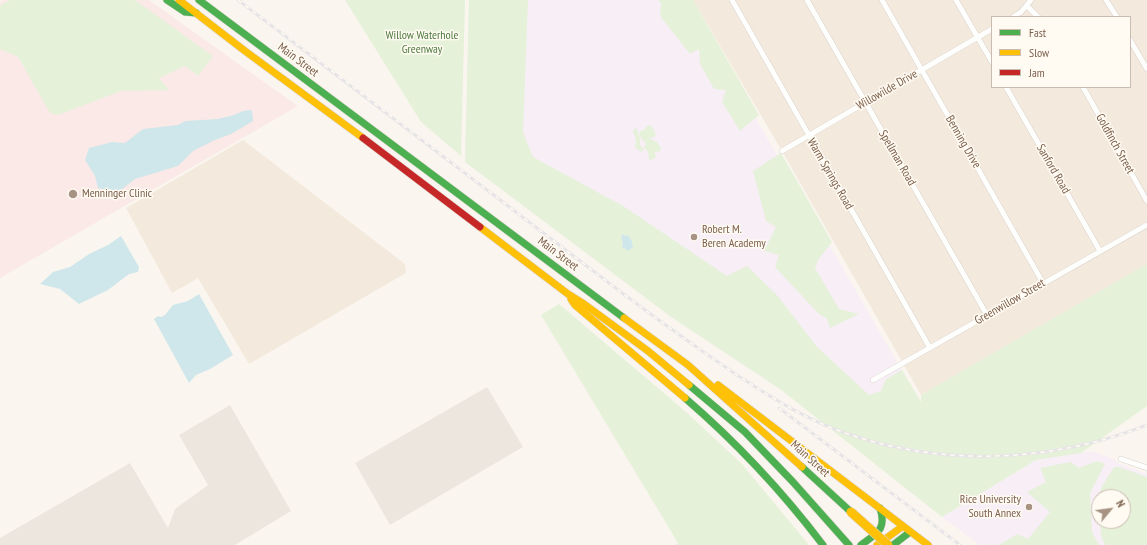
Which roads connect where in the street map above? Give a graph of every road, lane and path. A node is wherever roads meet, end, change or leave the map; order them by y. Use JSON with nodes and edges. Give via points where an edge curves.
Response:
{"nodes":[{"id":1,"x":167,"y":0,"type":"edge"},
{"id":2,"x":179,"y":0,"type":"edge"},
{"id":3,"x":199,"y":0,"type":"edge"},
{"id":4,"x":207,"y":0,"type":"edge"},
{"id":5,"x":732,"y":0,"type":"edge"},
{"id":6,"x":807,"y":0,"type":"edge"},
{"id":7,"x":882,"y":0,"type":"edge"},
{"id":8,"x":956,"y":0,"type":"edge"},
{"id":9,"x":1031,"y":0,"type":"edge"},
{"id":10,"x":1106,"y":0,"type":"edge"},
{"id":11,"x":1027,"y":6,"type":"junction"},
{"id":12,"x":196,"y":13,"type":"junction"},
{"id":13,"x":1014,"y":16,"type":"edge"},
{"id":14,"x":1037,"y":16,"type":"edge"},
{"id":15,"x":1116,"y":16,"type":"edge"},
{"id":16,"x":991,"y":31,"type":"edge"},
{"id":17,"x":978,"y":38,"type":"junction"},
{"id":18,"x":252,"y":40,"type":"junction"},
{"id":19,"x":1131,"y":42,"type":"edge"},
{"id":20,"x":991,"y":60,"type":"edge"},
{"id":21,"x":922,"y":70,"type":"junction"},
{"id":22,"x":1147,"y":70,"type":"edge"},
{"id":23,"x":1007,"y":88,"type":"edge"},
{"id":24,"x":1083,"y":88,"type":"edge"},
{"id":25,"x":865,"y":103,"type":"junction"},
{"id":26,"x":808,"y":135,"type":"junction"},
{"id":27,"x":782,"y":151,"type":"dead end"},
{"id":28,"x":1147,"y":201,"type":"edge"},
{"id":29,"x":1147,"y":225,"type":"edge"},
{"id":30,"x":1100,"y":251,"type":"junction"},
{"id":31,"x":1043,"y":283,"type":"junction"},
{"id":32,"x":568,"y":294,"type":"junction"},
{"id":33,"x":986,"y":315,"type":"junction"},
{"id":34,"x":930,"y":348,"type":"junction"},
{"id":35,"x":676,"y":356,"type":"junction"},
{"id":36,"x":873,"y":380,"type":"dead end"},
{"id":37,"x":1122,"y":459,"type":"dead end"},
{"id":38,"x":1147,"y":468,"type":"edge"},
{"id":39,"x":880,"y":508,"type":"junction"},
{"id":40,"x":903,"y":526,"type":"junction"},
{"id":41,"x":910,"y":532,"type":"junction"},
{"id":42,"x":824,"y":545,"type":"edge"},
{"id":43,"x":849,"y":545,"type":"edge"},
{"id":44,"x":861,"y":545,"type":"edge"},
{"id":45,"x":878,"y":545,"type":"edge"},
{"id":46,"x":888,"y":545,"type":"edge"},
{"id":47,"x":893,"y":545,"type":"edge"},
{"id":48,"x":928,"y":545,"type":"edge"}],
"edges":[{"from":1,"to":12,"type":"main road","via":[[184,12]]},
{"from":2,"to":12,"type":"main road","name":"Main Street"},
{"from":3,"to":18,"type":"main road","name":"Main Street"},
{"from":4,"to":18,"type":"main road"},
{"from":5,"to":26,"type":"street","name":"Warm Springs Road"},
{"from":6,"to":25,"type":"street","name":"Spellman Road"},
{"from":7,"to":21,"type":"street","name":"Benning Drive"},
{"from":8,"to":17,"type":"street"},
{"from":9,"to":11,"type":"street"},
{"from":10,"to":15,"type":"street"},
{"from":11,"to":13,"type":"street"},
{"from":11,"to":14,"type":"street"},
{"from":12,"to":32,"type":"main road","name":"Main Street"},
{"from":16,"to":17,"type":"street","name":"Willowilde Drive"},
{"from":17,"to":20,"type":"street"},
{"from":17,"to":21,"type":"street","name":"Willowilde Drive"},
{"from":18,"to":35,"type":"main road","name":"Main Street"},
{"from":19,"to":22,"type":"street"},
{"from":21,"to":25,"type":"street","name":"Willowilde Drive"},
{"from":21,"to":31,"type":"street","name":"Benning Drive"},
{"from":23,"to":30,"type":"street","name":"Sanford Road"},
{"from":24,"to":28,"type":"street","name":"Goldfinch Street"},
{"from":25,"to":26,"type":"street","name":"Willowilde Drive"},
{"from":25,"to":33,"type":"street","name":"Spellman Road"},
{"from":26,"to":27,"type":"street","name":"Willowilde Drive"},
{"from":26,"to":34,"type":"street","name":"Warm Springs Road"},
{"from":29,"to":30,"type":"street","name":"Greenwillow Street"},
{"from":30,"to":31,"type":"street","name":"Greenwillow Street"},
{"from":31,"to":33,"type":"street","name":"Greenwillow Street"},
{"from":32,"to":42,"type":"main road","via":[[575,305],[705,415],[740,448]]},
{"from":32,"to":43,"type":"main road","name":"Main Street","via":[[648,351],[745,432]]},
{"from":33,"to":34,"type":"street","name":"Greenwillow Street"},
{"from":34,"to":36,"type":"street","name":"Greenwillow Street"},
{"from":35,"to":39,"type":"main road","via":[[709,378]]},
{"from":35,"to":46,"type":"main road","name":"Main Street","bridge":true},
{"from":37,"to":38,"type":"street"},
{"from":39,"to":40,"type":"main road"},
{"from":39,"to":44,"type":"main road","via":[[884,522],[882,527]]},
{"from":40,"to":41,"type":"main road"},
{"from":40,"to":45,"type":"main road"},
{"from":41,"to":47,"type":"main road"},
{"from":41,"to":48,"type":"main road"}]}
